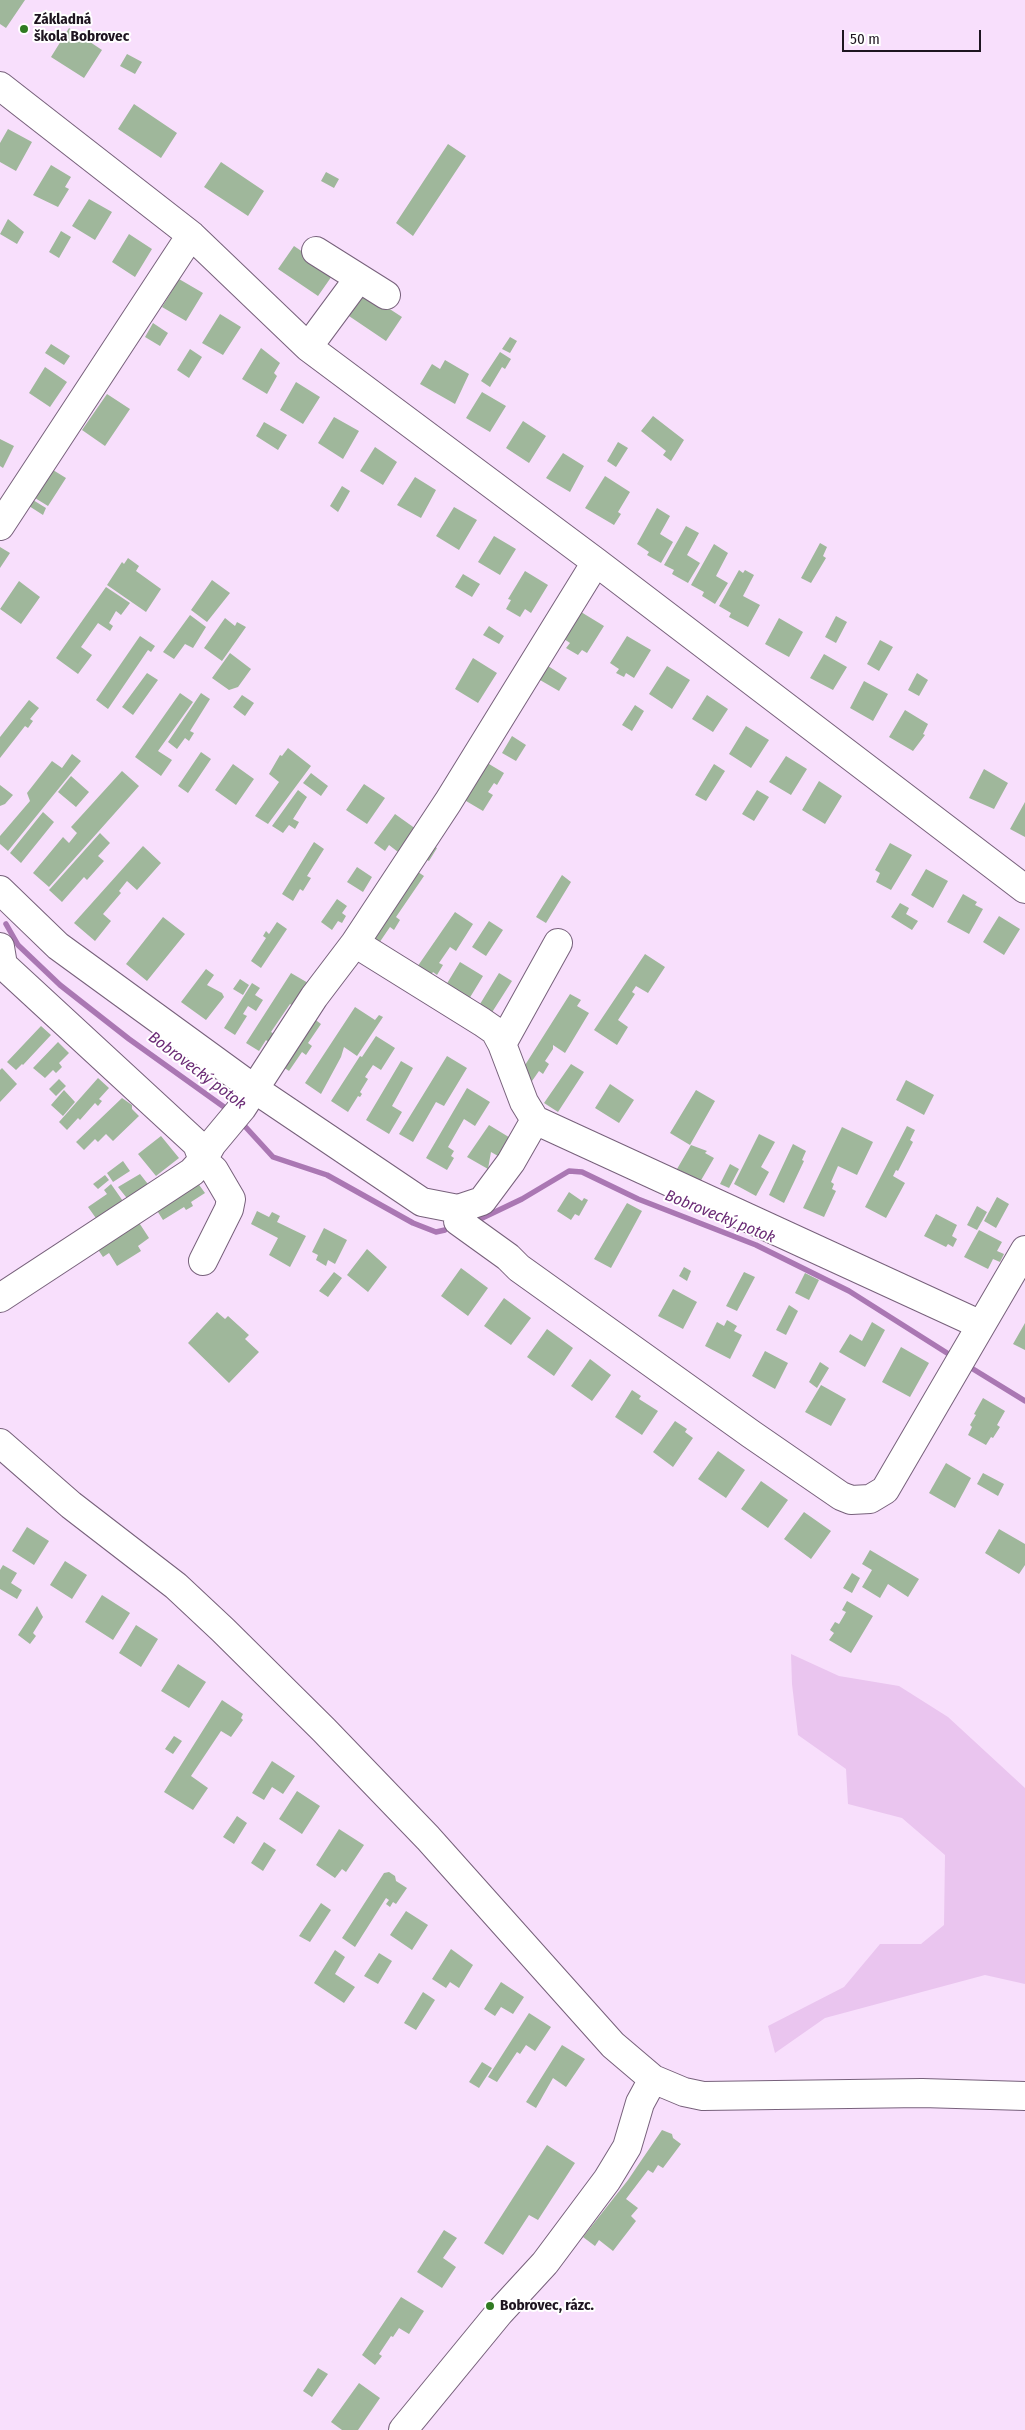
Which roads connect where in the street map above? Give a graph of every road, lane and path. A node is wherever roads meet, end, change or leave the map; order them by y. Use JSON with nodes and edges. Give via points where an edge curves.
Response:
{"nodes":[{"id":1,"x":0,"y":86,"type":"edge"},
{"id":2,"x":191,"y":235,"type":"junction"},
{"id":3,"x":316,"y":251,"type":"dead end"},
{"id":4,"x":360,"y":278,"type":"junction"},
{"id":5,"x":386,"y":295,"type":"dead end"},
{"id":6,"x":308,"y":347,"type":"junction"},
{"id":7,"x":0,"y":526,"type":"edge"},
{"id":8,"x":596,"y":562,"type":"junction"},
{"id":9,"x":1025,"y":889,"type":"edge"},
{"id":10,"x":0,"y":891,"type":"edge"},
{"id":11,"x":355,"y":943,"type":"junction"},
{"id":12,"x":558,"y":943,"type":"dead end"},
{"id":13,"x":1,"y":965,"type":"edge"},
{"id":14,"x":502,"y":1044,"type":"junction"},
{"id":15,"x":240,"y":1108,"type":"junction"},
{"id":16,"x":535,"y":1120,"type":"junction"},
{"id":17,"x":203,"y":1160,"type":"junction"},
{"id":18,"x":458,"y":1209,"type":"junction"},
{"id":19,"x":1025,"y":1250,"type":"edge"},
{"id":20,"x":203,"y":1261,"type":"dead end"},
{"id":21,"x":0,"y":1298,"type":"edge"},
{"id":22,"x":981,"y":1325,"type":"junction"},
{"id":23,"x":0,"y":1443,"type":"edge"},
{"id":24,"x":653,"y":2079,"type":"junction"},
{"id":25,"x":1025,"y":2096,"type":"edge"},
{"id":26,"x":403,"y":2430,"type":"edge"}],
"edges":[{"from":1,"to":2,"type":"street"},
{"from":2,"to":6,"type":"street"},
{"from":2,"to":7,"type":"street"},
{"from":3,"to":4,"type":"street"},
{"from":4,"to":5,"type":"street"},
{"from":4,"to":6,"type":"street"},
{"from":6,"to":8,"type":"street"},
{"from":8,"to":9,"type":"street"},
{"from":8,"to":11,"type":"street","via":[[448,802]]},
{"from":10,"to":15,"type":"street"},
{"from":11,"to":14,"type":"street","via":[[482,1022],[495,1031]]},
{"from":11,"to":15,"type":"street","via":[[314,997]]},
{"from":12,"to":14,"type":"street"},
{"from":13,"to":17,"type":"street","via":[[197,1144]]},
{"from":14,"to":16,"type":"street","via":[[524,1102]]},
{"from":15,"to":17,"type":"street"},
{"from":15,"to":18,"type":"street","via":[[331,1139],[422,1202]]},
{"from":16,"to":18,"type":"street","via":[[482,1200]]},
{"from":16,"to":22,"type":"street"},
{"from":17,"to":20,"type":"street","via":[[214,1170],[230,1199],[229,1208]]},
{"from":17,"to":21,"type":"street","via":[[192,1172]]},
{"from":18,"to":22,"type":"street","via":[[458,1221],[518,1268],[751,1434],[851,1500],[870,1499],[885,1490]]},
{"from":19,"to":22,"type":"street"},
{"from":23,"to":24,"type":"street","via":[[71,1506],[169,1580],[223,1630],[428,1838],[613,2044]]},
{"from":24,"to":25,"type":"street","via":[[703,2096],[922,2093]]},
{"from":24,"to":26,"type":"street","via":[[640,2103],[627,2147],[608,2180],[545,2262]]}]}
